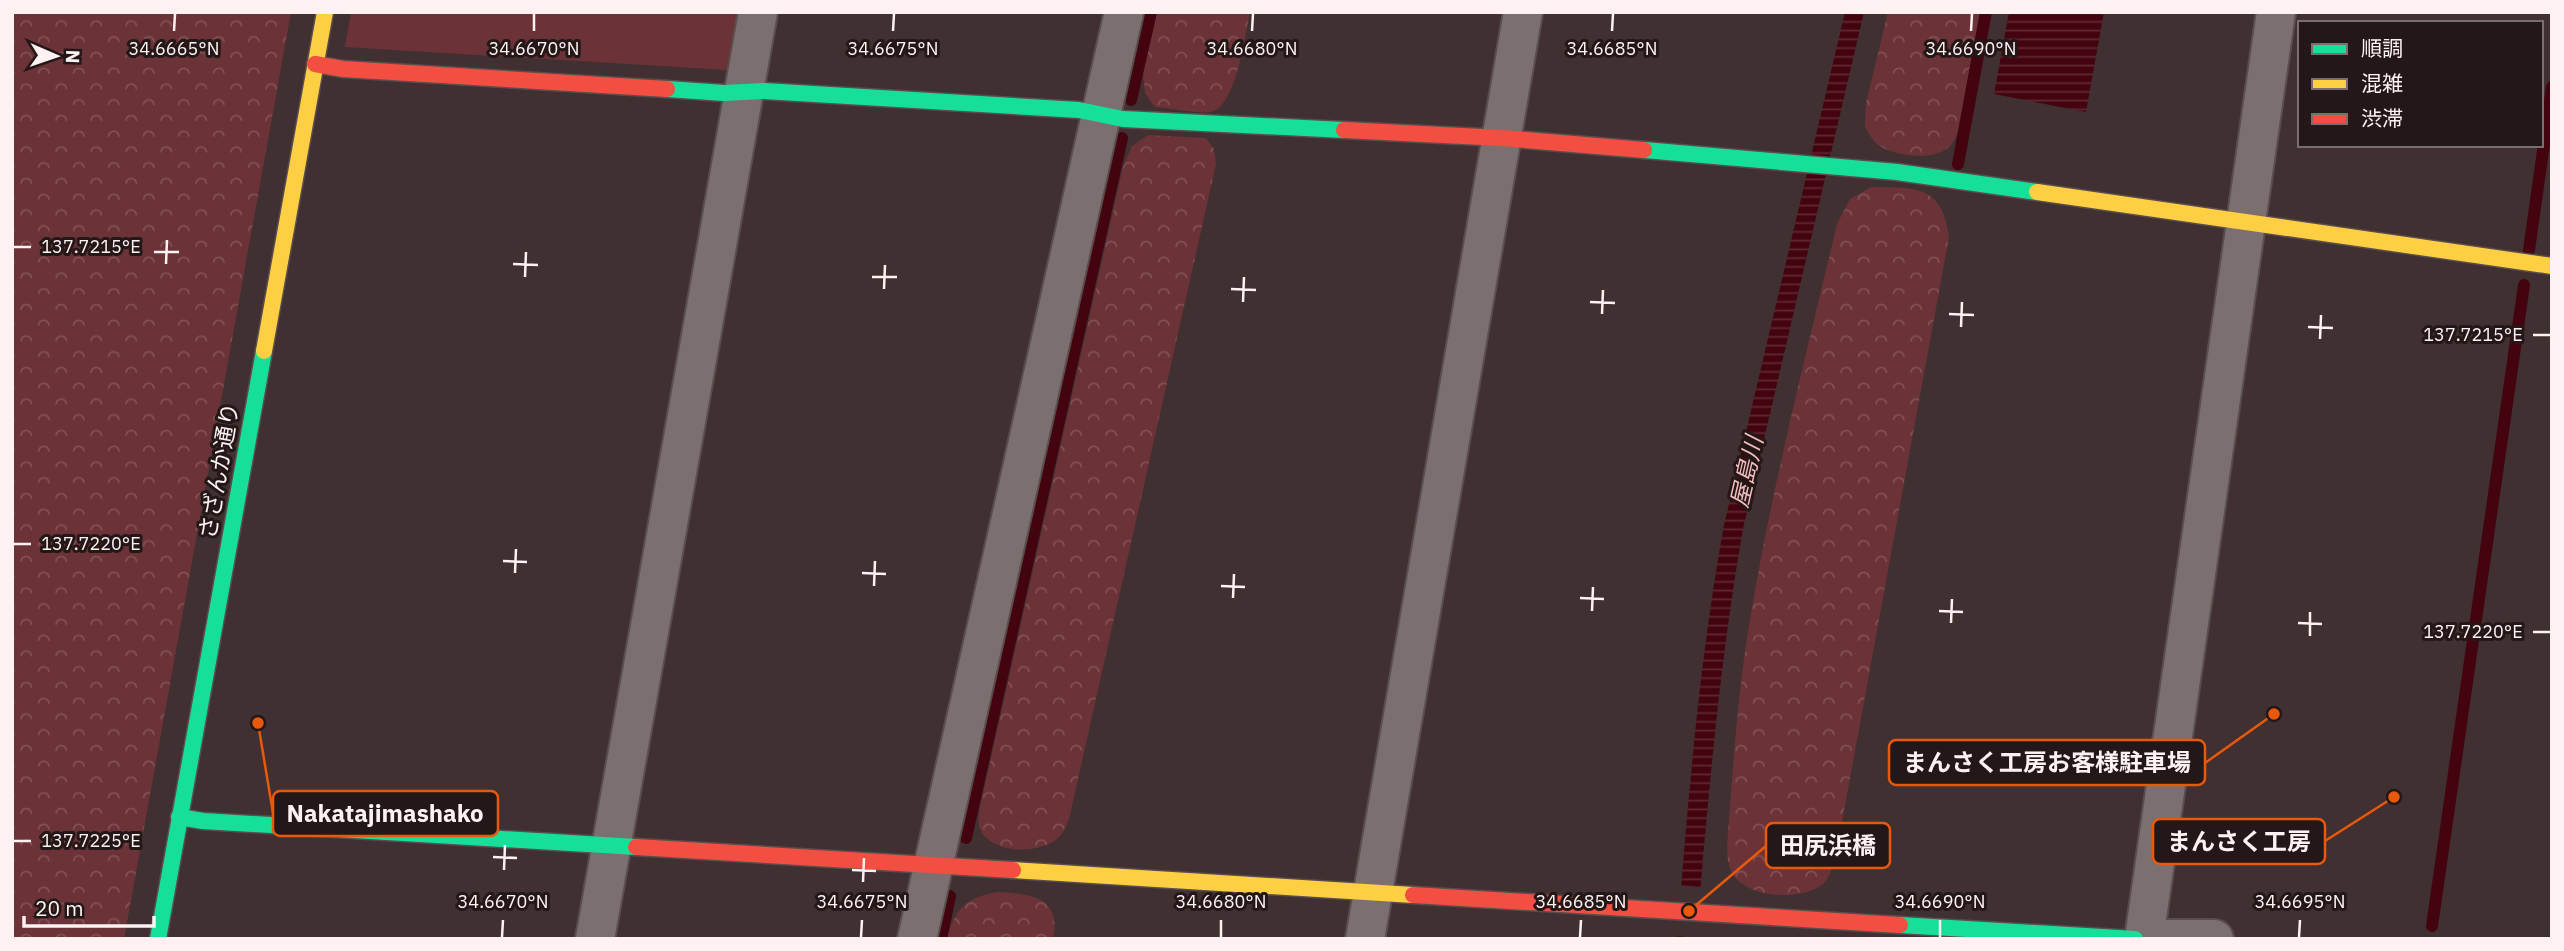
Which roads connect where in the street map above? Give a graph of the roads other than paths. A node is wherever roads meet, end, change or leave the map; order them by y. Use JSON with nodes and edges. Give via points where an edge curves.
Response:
{"nodes":[{"id":1,"x":325,"y":12,"type":"edge"},
{"id":2,"x":758,"y":12,"type":"edge"},
{"id":3,"x":1124,"y":12,"type":"edge"},
{"id":4,"x":1523,"y":12,"type":"edge"},
{"id":5,"x":2276,"y":12,"type":"edge"},
{"id":6,"x":315,"y":64,"type":"junction"},
{"id":7,"x":744,"y":92,"type":"junction"},
{"id":8,"x":1101,"y":115,"type":"junction"},
{"id":9,"x":1502,"y":138,"type":"junction"},
{"id":10,"x":2246,"y":222,"type":"junction"},
{"id":11,"x":2552,"y":266,"type":"edge"},
{"id":12,"x":179,"y":817,"type":"junction"},
{"id":13,"x":612,"y":846,"type":"junction"},
{"id":14,"x":933,"y":866,"type":"junction"},
{"id":15,"x":1373,"y":892,"type":"junction"},
{"id":16,"x":158,"y":939,"type":"edge"},
{"id":17,"x":596,"y":939,"type":"edge"},
{"id":18,"x":918,"y":939,"type":"edge"},
{"id":19,"x":1365,"y":939,"type":"edge"},
{"id":20,"x":2135,"y":939,"type":"edge"},
{"id":21,"x":2144,"y":939,"type":"edge"},
{"id":22,"x":2165,"y":939,"type":"edge"},
{"id":23,"x":2214,"y":939,"type":"edge"}],
"edges":[{"from":1,"to":6,"type":"street","name":"さざんか通り"},
{"from":2,"to":7,"type":"street"},
{"from":3,"to":8,"type":"street"},
{"from":4,"to":9,"type":"street"},
{"from":5,"to":10,"type":"street"},
{"from":6,"to":7,"type":"street"},
{"from":6,"to":12,"type":"street","name":"さざんか通り"},
{"from":7,"to":8,"type":"street"},
{"from":7,"to":13,"type":"street"},
{"from":8,"to":9,"type":"street"},
{"from":8,"to":14,"type":"street"},
{"from":9,"to":10,"type":"street","via":[[1897,172]]},
{"from":9,"to":15,"type":"street"},
{"from":10,"to":11,"type":"street"},
{"from":10,"to":21,"type":"street"},
{"from":12,"to":13,"type":"street"},
{"from":12,"to":16,"type":"street","name":"さざんか通り"},
{"from":13,"to":14,"type":"street"},
{"from":13,"to":17,"type":"street"},
{"from":14,"to":15,"type":"street"},
{"from":14,"to":18,"type":"street"},
{"from":15,"to":19,"type":"street"},
{"from":15,"to":20,"type":"street"},
{"from":22,"to":23,"type":"street"}]}
